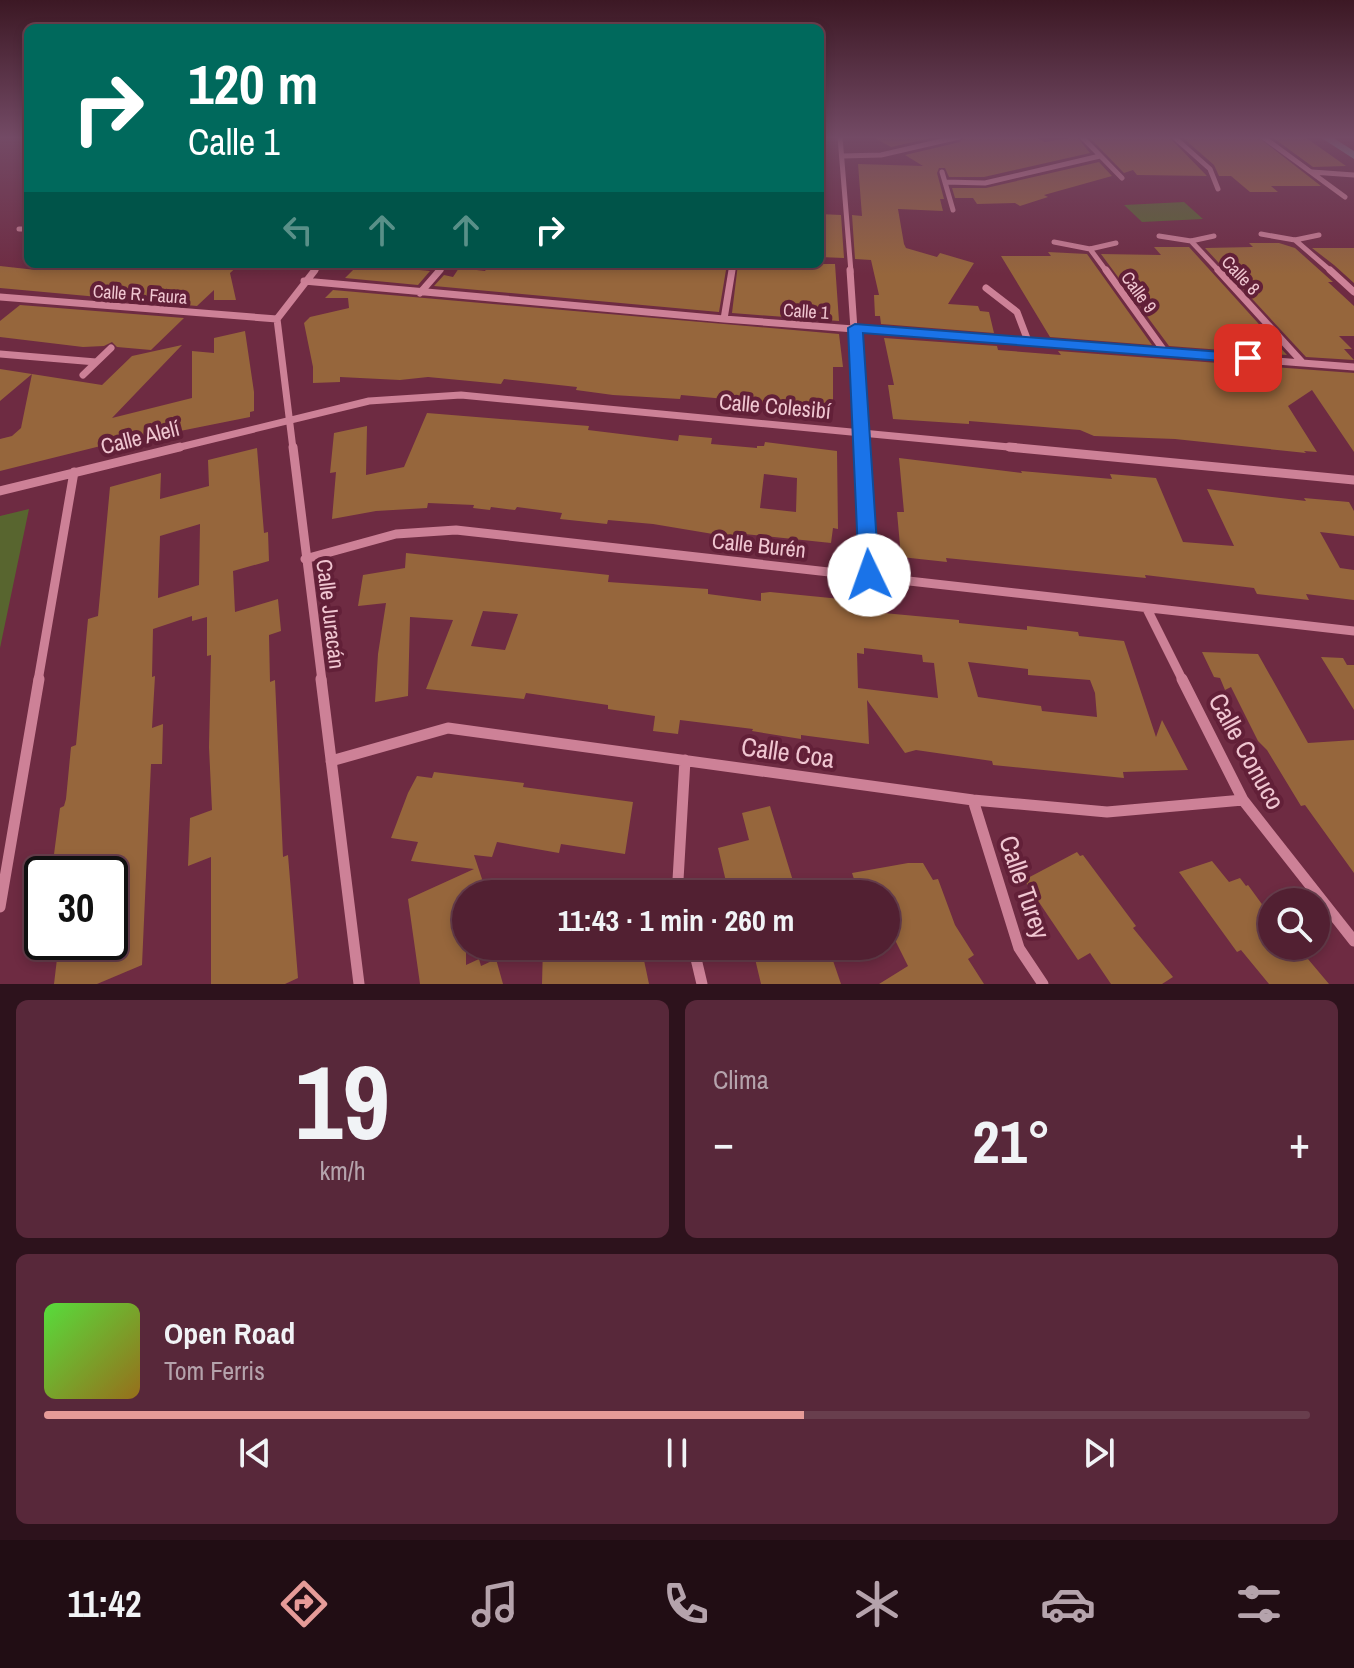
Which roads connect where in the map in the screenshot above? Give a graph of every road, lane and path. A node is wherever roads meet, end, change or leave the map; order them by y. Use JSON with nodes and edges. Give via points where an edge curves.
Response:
{"nodes":[{"id":1,"x":945,"y":182,"type":"edge"},
{"id":2,"x":844,"y":183,"type":"edge"},
{"id":3,"x":1216,"y":183,"type":"edge"},
{"id":4,"x":1326,"y":183,"type":"edge"},
{"id":5,"x":1218,"y":189,"type":"dead end"},
{"id":6,"x":1345,"y":197,"type":"dead end"},
{"id":7,"x":953,"y":210,"type":"dead end"},
{"id":8,"x":19,"y":229,"type":"dead end"},
{"id":9,"x":24,"y":229,"type":"edge"},
{"id":10,"x":1261,"y":234,"type":"dead end"},
{"id":11,"x":1319,"y":235,"type":"dead end"},
{"id":12,"x":1159,"y":236,"type":"dead end"},
{"id":13,"x":1214,"y":236,"type":"dead end"},
{"id":14,"x":1295,"y":240,"type":"junction"},
{"id":15,"x":1191,"y":241,"type":"junction"},
{"id":16,"x":1054,"y":242,"type":"dead end"},
{"id":17,"x":1116,"y":243,"type":"dead end"},
{"id":18,"x":1090,"y":249,"type":"junction"},
{"id":19,"x":317,"y":268,"type":"edge"},
{"id":20,"x":442,"y":268,"type":"edge"},
{"id":21,"x":732,"y":268,"type":"edge"},
{"id":22,"x":304,"y":281,"type":"junction"},
{"id":23,"x":986,"y":288,"type":"dead end"},
{"id":24,"x":1354,"y":292,"type":"edge"},
{"id":25,"x":420,"y":293,"type":"junction"},
{"id":26,"x":0,"y":297,"type":"edge"},
{"id":27,"x":277,"y":319,"type":"junction"},
{"id":28,"x":724,"y":319,"type":"junction"},
{"id":29,"x":855,"y":328,"type":"junction"},
{"id":30,"x":1028,"y":341,"type":"junction"},
{"id":31,"x":111,"y":348,"type":"dead end"},
{"id":32,"x":1165,"y":352,"type":"junction"},
{"id":33,"x":0,"y":354,"type":"edge"},
{"id":34,"x":96,"y":362,"type":"junction"},
{"id":35,"x":1303,"y":363,"type":"junction"},
{"id":36,"x":1354,"y":367,"type":"edge"},
{"id":37,"x":83,"y":375,"type":"dead end"},
{"id":38,"x":289,"y":419,"type":"junction"},
{"id":39,"x":860,"y":432,"type":"junction"},
{"id":40,"x":74,"y":472,"type":"junction"},
{"id":41,"x":1354,"y":480,"type":"edge"},
{"id":42,"x":0,"y":491,"type":"edge"},
{"id":43,"x":305,"y":559,"type":"junction"},
{"id":44,"x":869,"y":575,"type":"junction"},
{"id":45,"x":1147,"y":609,"type":"junction"},
{"id":46,"x":1354,"y":631,"type":"edge"},
{"id":47,"x":685,"y":760,"type":"junction"},
{"id":48,"x":331,"y":761,"type":"junction"},
{"id":49,"x":973,"y":800,"type":"junction"},
{"id":50,"x":1243,"y":800,"type":"junction"},
{"id":51,"x":678,"y":880,"type":"edge"},
{"id":52,"x":0,"y":907,"type":"edge"},
{"id":53,"x":1354,"y":941,"type":"edge"},
{"id":54,"x":696,"y":960,"type":"edge"},
{"id":55,"x":359,"y":984,"type":"edge"},
{"id":56,"x":702,"y":984,"type":"edge"},
{"id":57,"x":1043,"y":984,"type":"edge"}],
"edges":[{"from":1,"to":7,"type":"street"},
{"from":2,"to":29,"type":"street"},
{"from":3,"to":5,"type":"street"},
{"from":4,"to":6,"type":"street"},
{"from":8,"to":9,"type":"street"},
{"from":10,"to":14,"type":"street"},
{"from":11,"to":14,"type":"street"},
{"from":12,"to":15,"type":"street"},
{"from":13,"to":15,"type":"street"},
{"from":14,"to":24,"type":"street"},
{"from":15,"to":35,"type":"street","name":"Calle 8"},
{"from":16,"to":18,"type":"street"},
{"from":17,"to":18,"type":"street"},
{"from":18,"to":32,"type":"street","name":"Calle 9"},
{"from":19,"to":22,"type":"street"},
{"from":20,"to":25,"type":"street"},
{"from":21,"to":28,"type":"street"},
{"from":22,"to":25,"type":"street","name":"Calle 1"},
{"from":22,"to":27,"type":"street"},
{"from":23,"to":30,"type":"street","via":[[1017,312]]},
{"from":25,"to":28,"type":"street","name":"Calle 1"},
{"from":26,"to":27,"type":"street","name":"Calle R. Faura"},
{"from":27,"to":38,"type":"street","name":"Calle Juracán"},
{"from":28,"to":29,"type":"street","name":"Calle 1"},
{"from":29,"to":30,"type":"street","name":"Calle 1"},
{"from":29,"to":39,"type":"street"},
{"from":30,"to":32,"type":"street","name":"Calle 1"},
{"from":31,"to":34,"type":"street"},
{"from":32,"to":35,"type":"street","name":"Calle 1"},
{"from":33,"to":34,"type":"street"},
{"from":34,"to":37,"type":"street"},
{"from":35,"to":36,"type":"street","name":"Calle 1"},
{"from":38,"to":39,"type":"street","name":"Calle Colesibí","via":[[369,401],[461,395]]},
{"from":38,"to":40,"type":"street","name":"Calle Alelí"},
{"from":38,"to":43,"type":"street","name":"Calle Juracán"},
{"from":39,"to":41,"type":"street","name":"Calle Colesibí"},
{"from":39,"to":44,"type":"street"},
{"from":40,"to":42,"type":"street","name":"Calle Alelí"},
{"from":40,"to":52,"type":"street"},
{"from":43,"to":44,"type":"street","name":"Calle Burén","via":[[396,534],[456,530]]},
{"from":43,"to":48,"type":"street","name":"Calle Juracán"},
{"from":44,"to":45,"type":"street","name":"Calle Burén"},
{"from":45,"to":46,"type":"street","name":"Calle Burén"},
{"from":45,"to":50,"type":"street","name":"Calle Conuco"},
{"from":47,"to":48,"type":"street","name":"Calle Coa","via":[[448,728]]},
{"from":47,"to":49,"type":"street","name":"Calle Coa"},
{"from":47,"to":51,"type":"street"},
{"from":48,"to":55,"type":"street","name":"Calle Juracán"},
{"from":49,"to":50,"type":"street","name":"Calle Coa","via":[[1107,812]]},
{"from":49,"to":57,"type":"street","name":"Calle Turey","via":[[1019,948]]},
{"from":50,"to":53,"type":"street","name":"Calle Conuco"},
{"from":54,"to":56,"type":"street"}]}
